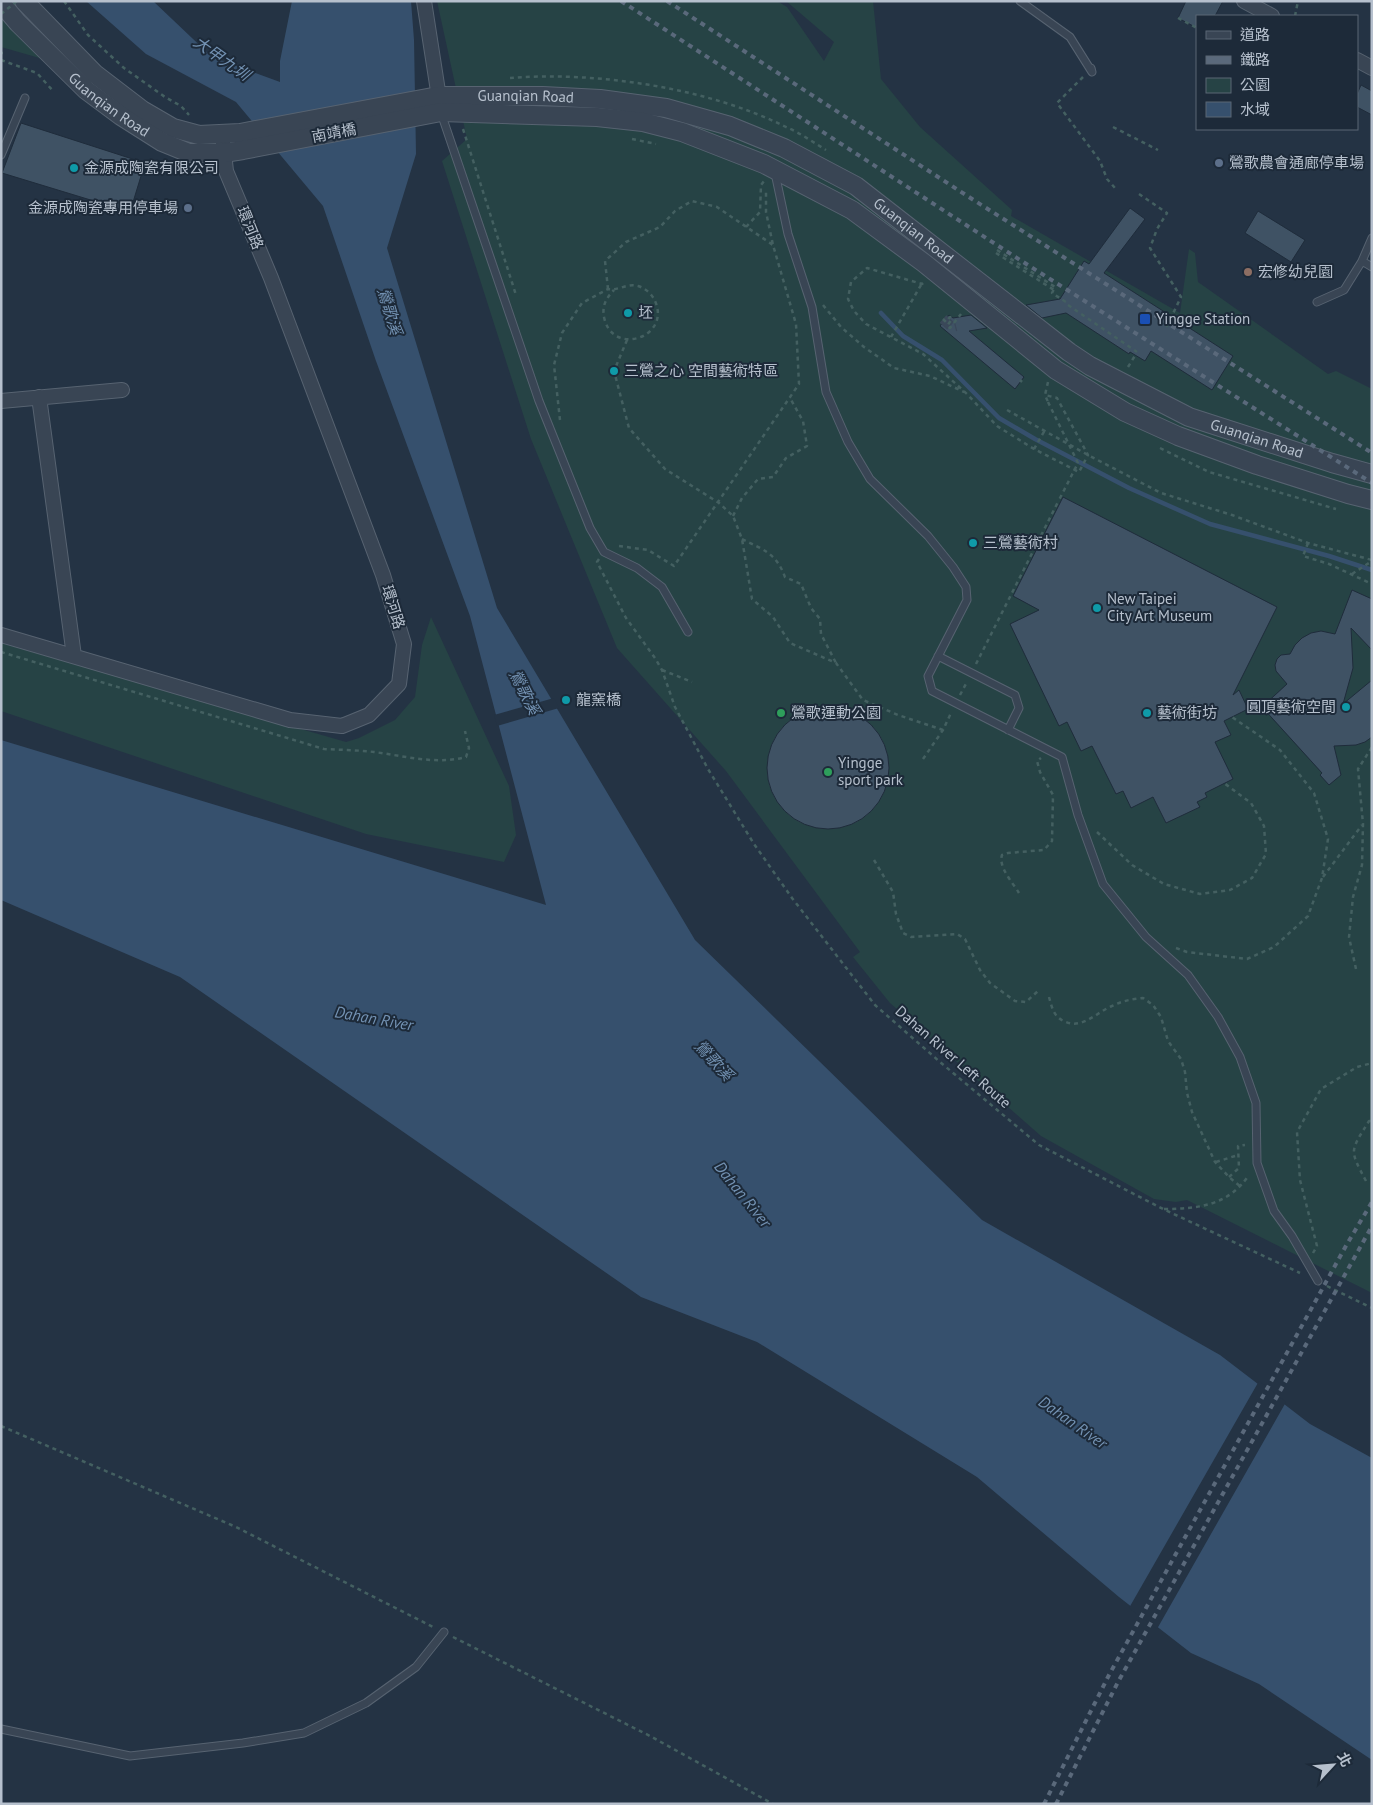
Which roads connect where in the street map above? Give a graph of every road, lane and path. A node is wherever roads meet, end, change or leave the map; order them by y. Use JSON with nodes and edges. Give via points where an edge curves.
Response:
{"nodes":[{"id":1,"x":17,"y":1,"type":"edge"},
{"id":2,"x":24,"y":1,"type":"edge"},
{"id":3,"x":64,"y":1,"type":"edge"},
{"id":4,"x":424,"y":1,"type":"edge"},
{"id":5,"x":1020,"y":1,"type":"edge"},
{"id":6,"x":1244,"y":1,"type":"edge"},
{"id":7,"x":1298,"y":1,"type":"edge"},
{"id":8,"x":1,"y":3,"type":"edge"},
{"id":9,"x":1,"y":14,"type":"edge"},
{"id":10,"x":1270,"y":15,"type":"edge"},
{"id":11,"x":1295,"y":15,"type":"edge"},
{"id":12,"x":1178,"y":18,"type":"dead end"},
{"id":13,"x":1196,"y":27,"type":"edge"},
{"id":14,"x":1,"y":60,"type":"edge"},
{"id":15,"x":1358,"y":61,"type":"edge"},
{"id":16,"x":1091,"y":68,"type":"joint"},
{"id":17,"x":1372,"y":68,"type":"edge"},
{"id":18,"x":54,"y":92,"type":"dead end"},
{"id":19,"x":25,"y":98,"type":"dead end"},
{"id":20,"x":431,"y":105,"type":"junction"},
{"id":21,"x":190,"y":116,"type":"dead end"},
{"id":22,"x":1113,"y":128,"type":"dead end"},
{"id":23,"x":472,"y":129,"type":"dead end"},
{"id":24,"x":222,"y":134,"type":"junction"},
{"id":25,"x":627,"y":138,"type":"dead end"},
{"id":26,"x":241,"y":142,"type":"junction"},
{"id":27,"x":663,"y":145,"type":"dead end"},
{"id":28,"x":1158,"y":150,"type":"dead end"},
{"id":29,"x":224,"y":153,"type":"junction"},
{"id":30,"x":1,"y":155,"type":"edge"},
{"id":31,"x":774,"y":170,"type":"junction"},
{"id":32,"x":1115,"y":188,"type":"dead end"},
{"id":33,"x":1139,"y":194,"type":"dead end"},
{"id":34,"x":746,"y":227,"type":"junction"},
{"id":35,"x":1372,"y":238,"type":"edge"},
{"id":36,"x":773,"y":245,"type":"junction"},
{"id":37,"x":997,"y":252,"type":"dead end"},
{"id":38,"x":1362,"y":261,"type":"junction"},
{"id":39,"x":1372,"y":267,"type":"edge"},
{"id":40,"x":916,"y":276,"type":"dead end"},
{"id":41,"x":923,"y":283,"type":"junction"},
{"id":42,"x":608,"y":288,"type":"junction"},
{"id":43,"x":614,"y":290,"type":"junction"},
{"id":44,"x":518,"y":299,"type":"dead end"},
{"id":45,"x":1317,"y":302,"type":"dead end"},
{"id":46,"x":961,"y":314,"type":"dead end"},
{"id":47,"x":943,"y":319,"type":"dead end"},
{"id":48,"x":1157,"y":319,"type":"dead end"},
{"id":49,"x":841,"y":327,"type":"dead end"},
{"id":50,"x":891,"y":338,"type":"junction"},
{"id":51,"x":627,"y":340,"type":"junction"},
{"id":52,"x":1126,"y":370,"type":"dead end"},
{"id":53,"x":1048,"y":381,"type":"dead end"},
{"id":54,"x":122,"y":390,"type":"dead end"},
{"id":55,"x":967,"y":394,"type":"junction"},
{"id":56,"x":1045,"y":395,"type":"junction"},
{"id":57,"x":39,"y":397,"type":"junction"},
{"id":58,"x":790,"y":398,"type":"junction"},
{"id":59,"x":1,"y":401,"type":"edge"},
{"id":60,"x":1007,"y":410,"type":"dead end"},
{"id":61,"x":555,"y":411,"type":"dead end"},
{"id":62,"x":1045,"y":430,"type":"junction"},
{"id":63,"x":1034,"y":449,"type":"junction"},
{"id":64,"x":1088,"y":455,"type":"junction"},
{"id":65,"x":1372,"y":474,"type":"edge"},
{"id":66,"x":1372,"y":500,"type":"edge"},
{"id":67,"x":719,"y":503,"type":"junction"},
{"id":68,"x":733,"y":516,"type":"junction"},
{"id":69,"x":742,"y":539,"type":"junction"},
{"id":70,"x":1308,"y":543,"type":"junction"},
{"id":71,"x":604,"y":552,"type":"junction"},
{"id":72,"x":1372,"y":560,"type":"edge"},
{"id":73,"x":1352,"y":574,"type":"junction"},
{"id":74,"x":1372,"y":584,"type":"edge"},
{"id":75,"x":688,"y":632,"type":"dead end"},
{"id":76,"x":1,"y":635,"type":"edge"},
{"id":77,"x":74,"y":656,"type":"junction"},
{"id":78,"x":938,"y":656,"type":"junction"},
{"id":79,"x":836,"y":663,"type":"junction"},
{"id":80,"x":662,"y":670,"type":"junction"},
{"id":81,"x":972,"y":673,"type":"junction"},
{"id":82,"x":692,"y":682,"type":"dead end"},
{"id":83,"x":956,"y":703,"type":"junction"},
{"id":84,"x":1232,"y":717,"type":"dead end"},
{"id":85,"x":943,"y":730,"type":"junction"},
{"id":86,"x":1008,"y":730,"type":"junction"},
{"id":87,"x":1372,"y":747,"type":"edge"},
{"id":88,"x":1050,"y":751,"type":"junction"},
{"id":89,"x":923,"y":759,"type":"dead end"},
{"id":90,"x":1224,"y":783,"type":"dead end"},
{"id":91,"x":1078,"y":815,"type":"junction"},
{"id":92,"x":1363,"y":824,"type":"junction"},
{"id":93,"x":874,"y":860,"type":"dead end"},
{"id":94,"x":1322,"y":878,"type":"junction"},
{"id":95,"x":1019,"y":893,"type":"dead end"},
{"id":96,"x":1171,"y":946,"type":"dead end"},
{"id":97,"x":1356,"y":969,"type":"dead end"},
{"id":98,"x":1038,"y":991,"type":"dead end"},
{"id":99,"x":1049,"y":997,"type":"dead end"},
{"id":100,"x":1372,"y":1063,"type":"edge"},
{"id":101,"x":1372,"y":1121,"type":"edge"},
{"id":102,"x":1257,"y":1143,"type":"junction"},
{"id":103,"x":1238,"y":1155,"type":"junction"},
{"id":104,"x":1215,"y":1162,"type":"junction"},
{"id":105,"x":1257,"y":1163,"type":"junction"},
{"id":106,"x":1229,"y":1177,"type":"junction"},
{"id":107,"x":1366,"y":1181,"type":"dead end"},
{"id":108,"x":1241,"y":1187,"type":"junction"},
{"id":109,"x":1163,"y":1209,"type":"junction"},
{"id":110,"x":1308,"y":1265,"type":"junction"},
{"id":111,"x":1318,"y":1281,"type":"junction"},
{"id":112,"x":1372,"y":1308,"type":"edge"},
{"id":113,"x":1,"y":1426,"type":"edge"},
{"id":114,"x":444,"y":1632,"type":"junction"},
{"id":115,"x":1,"y":1729,"type":"edge"},
{"id":116,"x":773,"y":1804,"type":"edge"}],
"edges":[{"from":1,"to":9,"type":"path","bridge":true},
{"from":2,"to":24,"type":"street","name":"Guanqian Road","via":[[95,74],[142,110],[173,128],[199,134]]},
{"from":3,"to":21,"type":"path","via":[[88,35],[124,68],[181,106]]},
{"from":4,"to":20,"type":"street"},
{"from":5,"to":16,"type":"lane","via":[[1070,36],[1092,72]]},
{"from":6,"to":10,"type":"street"},
{"from":7,"to":11,"type":"path"},
{"from":8,"to":29,"type":"street","name":"Guanqian Road","via":[[86,90],[121,116],[162,142],[189,153]]},
{"from":12,"to":13,"type":"path"},
{"from":14,"to":18,"type":"path","via":[[36,73]]},
{"from":15,"to":17,"type":"street"},
{"from":16,"to":32,"type":"path","via":[[1057,103],[1100,161],[1107,179]]},
{"from":19,"to":30,"type":"lane"},
{"from":20,"to":26,"type":"street","name":"南靖橋"},
{"from":20,"to":31,"type":"street","name":"Guanqian Road","via":[[643,122],[682,132]]},
{"from":20,"to":65,"type":"street","name":"Guanqian Road","via":[[543,96],[600,99],[666,108],[730,126],[784,148],[856,186],[1090,366],[1189,417]]},
{"from":20,"to":71,"type":"lane","via":[[539,401],[590,528]]},
{"from":22,"to":28,"type":"path"},
{"from":23,"to":44,"type":"path","via":[[462,129]]},
{"from":24,"to":26,"type":"street","name":"Guanqian Road"},
{"from":24,"to":29,"type":"street","name":"環河路"},
{"from":25,"to":27,"type":"path"},
{"from":26,"to":29,"type":"street","name":"Guanqian Road"},
{"from":29,"to":77,"type":"street","name":"環河路","via":[[226,170],[271,278],[383,575],[404,644],[399,684],[369,714],[342,726],[290,720]]},
{"from":31,"to":66,"type":"street","name":"Guanqian Road","via":[[852,210],[924,263],[1056,370],[1125,412],[1178,436],[1257,465]]},
{"from":31,"to":78,"type":"lane","via":[[788,234],[812,307],[826,392],[848,442],[870,478],[928,536],[966,587],[967,600]]},
{"from":33,"to":48,"type":"path","via":[[1167,213],[1150,248],[1181,297],[1167,326]]},
{"from":34,"to":36,"type":"path"},
{"from":34,"to":36,"type":"path","via":[[760,212],[761,185],[766,177],[766,212]]},
{"from":34,"to":42,"type":"path","via":[[717,207],[692,201],[675,211],[660,227],[626,242],[605,261]]},
{"from":35,"to":38,"type":"lane"},
{"from":36,"to":58,"type":"path","via":[[796,324],[800,384]]},
{"from":37,"to":52,"type":"path","via":[[1054,290],[1052,293],[1137,353]]},
{"from":38,"to":39,"type":"lane"},
{"from":38,"to":45,"type":"lane","via":[[1344,290]]},
{"from":40,"to":41,"type":"path"},
{"from":41,"to":50,"type":"path"},
{"from":41,"to":50,"type":"path","via":[[866,268],[851,282],[848,299],[854,311],[866,324]]},
{"from":42,"to":43,"type":"path"},
{"from":42,"to":61,"type":"path","via":[[582,303],[562,333],[554,365],[559,420]]},
{"from":43,"to":51,"type":"path","via":[[604,305],[605,324],[610,332]]},
{"from":43,"to":51,"type":"path","via":[[631,284],[640,286],[657,305],[658,314],[652,330],[645,336]]},
{"from":46,"to":47,"type":"path","via":[[950,328],[947,326],[952,319],[950,317],[946,322]]},
{"from":49,"to":55,"type":"path","via":[[894,368],[930,376]]},
{"from":50,"to":55,"type":"path","via":[[923,354]]},
{"from":51,"to":67,"type":"path","via":[[614,371],[629,428],[665,469]]},
{"from":53,"to":56,"type":"path"},
{"from":54,"to":57,"type":"street"},
{"from":55,"to":63,"type":"path","via":[[997,426]]},
{"from":56,"to":64,"type":"path","via":[[1057,398]]},
{"from":56,"to":81,"type":"path","bridge":true,"via":[[1078,463]]},
{"from":57,"to":59,"type":"street"},
{"from":57,"to":77,"type":"street"},
{"from":58,"to":67,"type":"path"},
{"from":58,"to":68,"type":"path","via":[[803,420],[807,446],[786,458],[773,477],[758,479],[742,498]]},
{"from":60,"to":62,"type":"path"},
{"from":62,"to":63,"type":"path"},
{"from":62,"to":64,"type":"path"},
{"from":63,"to":64,"type":"path","via":[[1079,472]]},
{"from":64,"to":70,"type":"path","via":[[1161,494],[1232,515]]},
{"from":67,"to":68,"type":"path"},
{"from":67,"to":71,"type":"path","via":[[674,566],[648,550],[612,545]]},
{"from":68,"to":69,"type":"path"},
{"from":69,"to":79,"type":"path","via":[[770,552],[780,563],[785,577],[801,584],[811,608],[820,618],[820,634]]},
{"from":69,"to":79,"type":"path","via":[[752,599],[773,617],[790,644]]},
{"from":70,"to":72,"type":"path"},
{"from":70,"to":73,"type":"path","via":[[1303,556]]},
{"from":71,"to":75,"type":"lane","via":[[637,568],[662,587]]},
{"from":71,"to":80,"type":"path","name":"Dahan River Left Route","via":[[597,562],[626,618]]},
{"from":72,"to":73,"type":"path"},
{"from":73,"to":74,"type":"path"},
{"from":76,"to":77,"type":"street","name":"環河路"},
{"from":78,"to":81,"type":"lane"},
{"from":78,"to":83,"type":"lane","via":[[928,676],[932,691]]},
{"from":79,"to":85,"type":"path","via":[[863,700]]},
{"from":80,"to":82,"type":"path"},
{"from":80,"to":109,"type":"path","name":"Dahan River Left Route","via":[[675,707],[754,844],[875,1005],[1039,1144]]},
{"from":81,"to":83,"type":"path"},
{"from":81,"to":86,"type":"lane","via":[[1015,695],[1019,708]]},
{"from":83,"to":85,"type":"path"},
{"from":83,"to":86,"type":"lane"},
{"from":84,"to":94,"type":"path","via":[[1280,750],[1314,793],[1328,838]]},
{"from":85,"to":89,"type":"path"},
{"from":86,"to":88,"type":"lane"},
{"from":87,"to":92,"type":"path","via":[[1358,769]]},
{"from":88,"to":91,"type":"lane","via":[[1062,757]]},
{"from":88,"to":95,"type":"path","via":[[1037,761],[1054,795],[1052,841],[1044,850],[1008,853],[1000,859]]},
{"from":90,"to":91,"type":"path","via":[[1251,803],[1264,826],[1266,854],[1252,878],[1230,890],[1200,894],[1164,884],[1132,865]]},
{"from":91,"to":102,"type":"lane","via":[[1103,884],[1146,937],[1188,975],[1218,1017],[1240,1057],[1256,1103]]},
{"from":92,"to":94,"type":"path"},
{"from":92,"to":97,"type":"path","via":[[1362,865],[1353,897],[1348,937]]},
{"from":93,"to":98,"type":"path","via":[[892,892],[902,932],[911,937],[957,934],[965,939],[990,983],[1015,1001],[1026,1002]]},
{"from":94,"to":96,"type":"path","via":[[1308,916],[1274,947],[1247,959],[1187,952]]},
{"from":99,"to":104,"type":"path","via":[[1052,1010],[1060,1020],[1072,1025],[1131,999],[1143,998],[1153,1005],[1161,1017],[1168,1041],[1181,1060],[1192,1112]]},
{"from":100,"to":110,"type":"path","via":[[1357,1067],[1321,1089],[1297,1132],[1300,1180],[1317,1246]]},
{"from":101,"to":107,"type":"path","via":[[1354,1146],[1354,1158]]},
{"from":102,"to":103,"type":"path","via":[[1238,1146]]},
{"from":102,"to":105,"type":"lane"},
{"from":103,"to":104,"type":"path"},
{"from":103,"to":106,"type":"path","via":[[1238,1168]]},
{"from":104,"to":106,"type":"path"},
{"from":105,"to":108,"type":"path"},
{"from":105,"to":110,"type":"lane","via":[[1274,1211]]},
{"from":106,"to":108,"type":"path"},
{"from":108,"to":109,"type":"path","via":[[1228,1198],[1191,1209]]},
{"from":109,"to":111,"type":"path","name":"Dahan River Left Route"},
{"from":110,"to":111,"type":"lane"},
{"from":111,"to":112,"type":"path","name":"Dahan River Left Route"},
{"from":113,"to":114,"type":"path","via":[[236,1527]]},
{"from":114,"to":115,"type":"lane","via":[[416,1667],[366,1703],[304,1733],[130,1756]]},
{"from":114,"to":116,"type":"path","via":[[650,1736]]}]}
